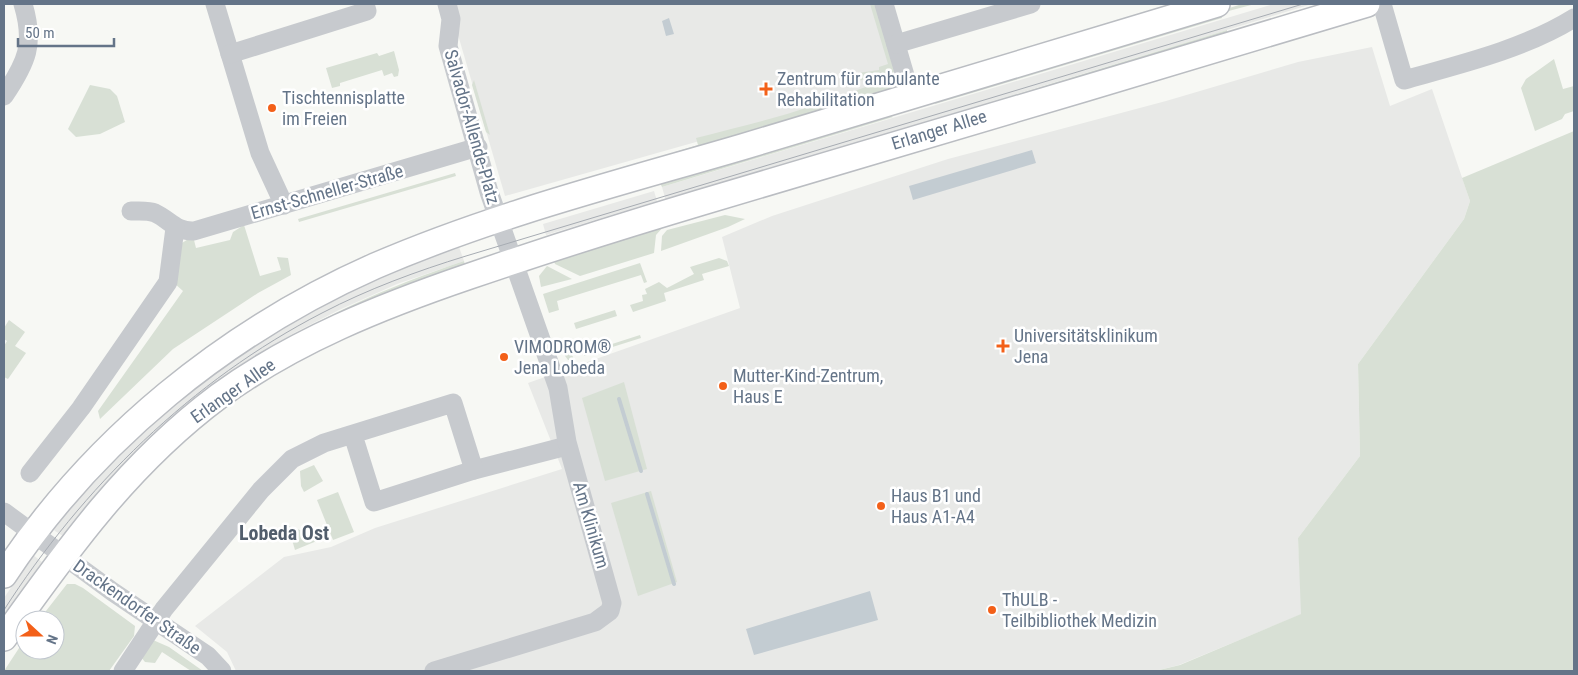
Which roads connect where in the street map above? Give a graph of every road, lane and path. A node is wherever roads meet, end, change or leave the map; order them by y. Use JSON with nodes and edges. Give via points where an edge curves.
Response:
{"nodes":[{"id":1,"x":23,"y":4,"type":"edge"},
{"id":2,"x":215,"y":4,"type":"edge"},
{"id":3,"x":365,"y":4,"type":"edge"},
{"id":4,"x":447,"y":4,"type":"edge"},
{"id":5,"x":884,"y":4,"type":"edge"},
{"id":6,"x":1031,"y":4,"type":"edge"},
{"id":7,"x":1217,"y":4,"type":"edge"},
{"id":8,"x":1367,"y":4,"type":"edge"},
{"id":9,"x":1382,"y":4,"type":"edge"},
{"id":10,"x":1574,"y":18,"type":"edge"},
{"id":11,"x":896,"y":44,"type":"junction"},
{"id":12,"x":230,"y":54,"type":"junction"},
{"id":13,"x":4,"y":96,"type":"edge"},
{"id":14,"x":911,"y":96,"type":"junction"},
{"id":15,"x":478,"y":147,"type":"junction"},
{"id":16,"x":284,"y":205,"type":"junction"},
{"id":17,"x":131,"y":210,"type":"dead end"},
{"id":18,"x":499,"y":221,"type":"junction"},
{"id":19,"x":176,"y":228,"type":"junction"},
{"id":20,"x":512,"y":261,"type":"junction"},
{"id":21,"x":353,"y":435,"type":"junction"},
{"id":22,"x":559,"y":448,"type":"dead end"},
{"id":23,"x":474,"y":470,"type":"junction"},
{"id":24,"x":30,"y":473,"type":"dead end"},
{"id":25,"x":4,"y":512,"type":"edge"},
{"id":26,"x":49,"y":545,"type":"junction"},
{"id":27,"x":4,"y":575,"type":"edge"},
{"id":28,"x":156,"y":621,"type":"junction"},
{"id":29,"x":4,"y":638,"type":"edge"},
{"id":30,"x":123,"y":671,"type":"edge"},
{"id":31,"x":222,"y":671,"type":"edge"},
{"id":32,"x":434,"y":671,"type":"edge"}],
"edges":[{"from":1,"to":13,"type":"street","via":[[30,36],[28,52]]},
{"from":2,"to":12,"type":"street"},
{"from":3,"to":12,"type":"street","via":[[367,10]]},
{"from":4,"to":15,"type":"street","name":"Salvador-Allende-Platz","via":[[451,19],[448,46]]},
{"from":5,"to":11,"type":"street"},
{"from":6,"to":11,"type":"street"},
{"from":7,"to":14,"type":"main road","name":"Erlanger Allee"},
{"from":8,"to":20,"type":"main road","name":"Erlanger Allee"},
{"from":9,"to":10,"type":"street","via":[[1404,80],[1527,41]]},
{"from":11,"to":14,"type":"street"},
{"from":12,"to":16,"type":"street","via":[[260,153]]},
{"from":14,"to":18,"type":"main road","name":"Erlanger Allee"},
{"from":15,"to":16,"type":"street","name":"Ernst-Schneller-Straße"},
{"from":15,"to":18,"type":"street","name":"Salvador-Allende-Platz"},
{"from":16,"to":19,"type":"street","name":"Ernst-Schneller-Straße","via":[[194,231],[184,232]]},
{"from":17,"to":19,"type":"street","via":[[152,212]]},
{"from":18,"to":20,"type":"street"},
{"from":18,"to":26,"type":"main road","name":"Erlanger Allee","via":[[440,241],[337,284],[281,315],[212,360],[136,421],[88,470]]},
{"from":19,"to":24,"type":"street","via":[[168,282],[82,408]]},
{"from":20,"to":26,"type":"main road","name":"Erlanger Allee","via":[[338,327],[220,395],[140,464],[107,500]]},
{"from":20,"to":32,"type":"street","name":"Am Klinikum","via":[[558,388],[567,442],[611,594],[610,611],[595,622]]},
{"from":21,"to":23,"type":"street","via":[[374,502]]},
{"from":21,"to":23,"type":"street","via":[[453,403]]},
{"from":21,"to":28,"type":"street","via":[[324,443],[292,459],[276,474]]},
{"from":22,"to":23,"type":"street"},
{"from":25,"to":26,"type":"street","name":"Drackendorfer Straße"},
{"from":26,"to":27,"type":"main road","name":"Erlanger Allee"},
{"from":26,"to":28,"type":"street","name":"Drackendorfer Straße"},
{"from":26,"to":29,"type":"main road","name":"Erlanger Allee"},
{"from":28,"to":30,"type":"street"},
{"from":28,"to":31,"type":"street","name":"Drackendorfer Straße","via":[[208,656]]}]}
